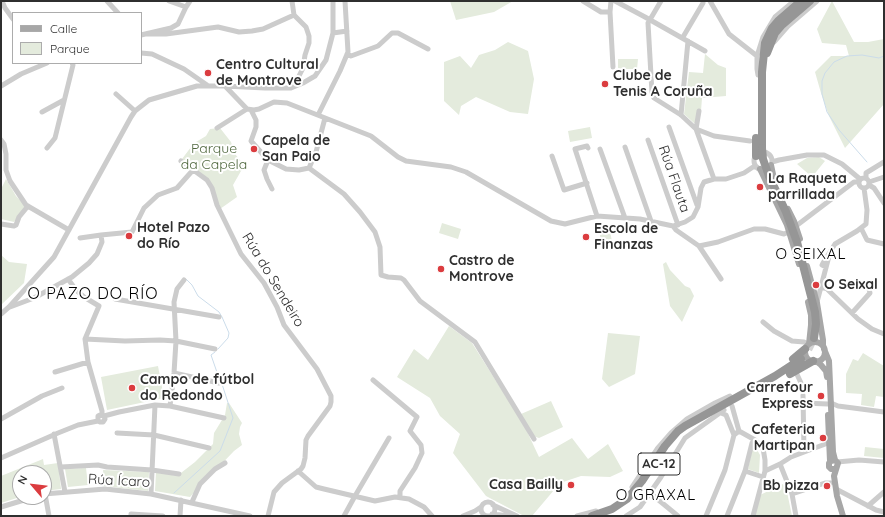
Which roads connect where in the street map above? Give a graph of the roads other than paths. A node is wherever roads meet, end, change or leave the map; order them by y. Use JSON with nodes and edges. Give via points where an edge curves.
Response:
{"nodes":[{"id":1,"x":2,"y":1,"type":"edge"},
{"id":2,"x":107,"y":1,"type":"edge"},
{"id":3,"x":169,"y":1,"type":"edge"},
{"id":4,"x":190,"y":1,"type":"edge"},
{"id":5,"x":292,"y":1,"type":"edge"},
{"id":6,"x":333,"y":1,"type":"edge"},
{"id":7,"x":345,"y":1,"type":"edge"},
{"id":8,"x":583,"y":1,"type":"edge"},
{"id":9,"x":611,"y":1,"type":"edge"},
{"id":10,"x":661,"y":1,"type":"edge"},
{"id":11,"x":710,"y":1,"type":"edge"},
{"id":12,"x":794,"y":1,"type":"edge"},
{"id":13,"x":801,"y":1,"type":"edge"},
{"id":14,"x":810,"y":1,"type":"edge"},
{"id":15,"x":818,"y":1,"type":"edge"},
{"id":16,"x":619,"y":2,"type":"edge"},
{"id":17,"x":703,"y":3,"type":"dead end"},
{"id":18,"x":186,"y":7,"type":"junction"},
{"id":19,"x":117,"y":12,"type":"edge"},
{"id":20,"x":610,"y":12,"type":"junction"},
{"id":21,"x":294,"y":15,"type":"junction"},
{"id":22,"x":12,"y":18,"type":"edge"},
{"id":23,"x":651,"y":20,"type":"junction"},
{"id":24,"x":347,"y":31,"type":"junction"},
{"id":25,"x":333,"y":33,"type":"junction"},
{"id":26,"x":143,"y":34,"type":"edge"},
{"id":27,"x":771,"y":35,"type":"junction"},
{"id":28,"x":683,"y":38,"type":"junction"},
{"id":29,"x":688,"y":41,"type":"junction"},
{"id":30,"x":769,"y":48,"type":"junction"},
{"id":31,"x":428,"y":49,"type":"dead end"},
{"id":32,"x":705,"y":51,"type":"dead end"},
{"id":33,"x":142,"y":53,"type":"edge"},
{"id":34,"x":347,"y":54,"type":"junction"},
{"id":35,"x":757,"y":56,"type":"junction"},
{"id":36,"x":45,"y":64,"type":"edge"},
{"id":37,"x":72,"y":64,"type":"edge"},
{"id":38,"x":613,"y":67,"type":"dead end"},
{"id":39,"x":758,"y":75,"type":"junction"},
{"id":40,"x":2,"y":83,"type":"edge"},
{"id":41,"x":207,"y":85,"type":"junction"},
{"id":42,"x":225,"y":86,"type":"junction"},
{"id":43,"x":295,"y":86,"type":"junction"},
{"id":44,"x":116,"y":94,"type":"dead end"},
{"id":45,"x":64,"y":100,"type":"junction"},
{"id":46,"x":249,"y":109,"type":"junction"},
{"id":47,"x":135,"y":111,"type":"junction"},
{"id":48,"x":699,"y":111,"type":"dead end"},
{"id":49,"x":42,"y":112,"type":"dead end"},
{"id":50,"x":318,"y":115,"type":"junction"},
{"id":51,"x":681,"y":115,"type":"junction"},
{"id":52,"x":325,"y":118,"type":"junction"},
{"id":53,"x":669,"y":127,"type":"dead end"},
{"id":54,"x":217,"y":128,"type":"dead end"},
{"id":55,"x":696,"y":129,"type":"junction"},
{"id":56,"x":1,"y":140,"type":"edge"},
{"id":57,"x":648,"y":140,"type":"dead end"},
{"id":58,"x":750,"y":141,"type":"dead end"},
{"id":59,"x":625,"y":147,"type":"dead end"},
{"id":60,"x":47,"y":148,"type":"dead end"},
{"id":61,"x":588,"y":148,"type":"dead end"},
{"id":62,"x":600,"y":148,"type":"dead end"},
{"id":63,"x":552,"y":156,"type":"dead end"},
{"id":64,"x":768,"y":157,"type":"junction"},
{"id":65,"x":755,"y":159,"type":"junction"},
{"id":66,"x":268,"y":160,"type":"junction"},
{"id":67,"x":181,"y":161,"type":"dead end"},
{"id":68,"x":884,"y":162,"type":"edge"},
{"id":69,"x":309,"y":168,"type":"junction"},
{"id":70,"x":758,"y":168,"type":"junction"},
{"id":71,"x":193,"y":170,"type":"junction"},
{"id":72,"x":749,"y":170,"type":"junction"},
{"id":73,"x":882,"y":178,"type":"edge"},
{"id":74,"x":714,"y":179,"type":"junction"},
{"id":75,"x":864,"y":182,"type":"junction"},
{"id":76,"x":587,"y":183,"type":"junction"},
{"id":77,"x":272,"y":189,"type":"dead end"},
{"id":78,"x":884,"y":203,"type":"edge"},
{"id":79,"x":28,"y":206,"type":"junction"},
{"id":80,"x":698,"y":207,"type":"junction"},
{"id":81,"x":597,"y":216,"type":"junction"},
{"id":82,"x":625,"y":218,"type":"junction"},
{"id":83,"x":652,"y":222,"type":"junction"},
{"id":84,"x":1,"y":224,"type":"edge"},
{"id":85,"x":676,"y":226,"type":"junction"},
{"id":86,"x":796,"y":226,"type":"junction"},
{"id":87,"x":861,"y":228,"type":"junction"},
{"id":88,"x":68,"y":230,"type":"junction"},
{"id":89,"x":789,"y":232,"type":"junction"},
{"id":90,"x":101,"y":235,"type":"junction"},
{"id":91,"x":80,"y":238,"type":"dead end"},
{"id":92,"x":884,"y":244,"type":"edge"},
{"id":93,"x":699,"y":246,"type":"junction"},
{"id":94,"x":68,"y":279,"type":"junction"},
{"id":95,"x":721,"y":279,"type":"dead end"},
{"id":96,"x":184,"y":280,"type":"dead end"},
{"id":97,"x":868,"y":285,"type":"dead end"},
{"id":98,"x":821,"y":287,"type":"junction"},
{"id":99,"x":115,"y":299,"type":"dead end"},
{"id":100,"x":817,"y":303,"type":"junction"},
{"id":101,"x":9,"y":307,"type":"junction"},
{"id":102,"x":174,"y":309,"type":"junction"},
{"id":103,"x":852,"y":313,"type":"junction"},
{"id":104,"x":1,"y":314,"type":"edge"},
{"id":105,"x":219,"y":317,"type":"dead end"},
{"id":106,"x":763,"y":322,"type":"dead end"},
{"id":107,"x":884,"y":334,"type":"edge"},
{"id":108,"x":85,"y":339,"type":"junction"},
{"id":109,"x":176,"y":341,"type":"junction"},
{"id":110,"x":809,"y":344,"type":"junction"},
{"id":111,"x":824,"y":348,"type":"junction"},
{"id":112,"x":215,"y":349,"type":"dead end"},
{"id":113,"x":801,"y":359,"type":"tunnel mouth"},
{"id":114,"x":814,"y":361,"type":"junction"},
{"id":115,"x":88,"y":362,"type":"junction"},
{"id":116,"x":795,"y":370,"type":"junction"},
{"id":117,"x":55,"y":372,"type":"dead end"},
{"id":118,"x":174,"y":373,"type":"junction"},
{"id":119,"x":373,"y":380,"type":"dead end"},
{"id":120,"x":219,"y":382,"type":"dead end"},
{"id":121,"x":801,"y":383,"type":"dead end"},
{"id":122,"x":62,"y":388,"type":"dead end"},
{"id":123,"x":803,"y":395,"type":"dead end"},
{"id":124,"x":731,"y":401,"type":"junction"},
{"id":125,"x":803,"y":403,"type":"junction"},
{"id":126,"x":830,"y":403,"type":"junction"},
{"id":127,"x":155,"y":405,"type":"junction"},
{"id":128,"x":170,"y":406,"type":"junction"},
{"id":129,"x":722,"y":412,"type":"junction"},
{"id":130,"x":884,"y":412,"type":"edge"},
{"id":131,"x":103,"y":415,"type":"junction"},
{"id":132,"x":711,"y":415,"type":"junction"},
{"id":133,"x":224,"y":418,"type":"dead end"},
{"id":134,"x":1,"y":419,"type":"edge"},
{"id":135,"x":740,"y":431,"type":"junction"},
{"id":136,"x":116,"y":433,"type":"dead end"},
{"id":137,"x":54,"y":434,"type":"junction"},
{"id":138,"x":154,"y":435,"type":"junction"},
{"id":139,"x":734,"y":435,"type":"junction"},
{"id":140,"x":389,"y":438,"type":"dead end"},
{"id":141,"x":534,"y":439,"type":"dead end"},
{"id":142,"x":755,"y":440,"type":"junction"},
{"id":143,"x":828,"y":443,"type":"junction"},
{"id":144,"x":209,"y":448,"type":"dead end"},
{"id":145,"x":804,"y":451,"type":"junction"},
{"id":146,"x":833,"y":452,"type":"junction"},
{"id":147,"x":1,"y":458,"type":"edge"},
{"id":148,"x":834,"y":461,"type":"junction"},
{"id":149,"x":884,"y":462,"type":"edge"},
{"id":150,"x":225,"y":463,"type":"dead end"},
{"id":151,"x":780,"y":464,"type":"junction"},
{"id":152,"x":61,"y":467,"type":"junction"},
{"id":153,"x":833,"y":469,"type":"junction"},
{"id":154,"x":152,"y":470,"type":"junction"},
{"id":155,"x":298,"y":471,"type":"junction"},
{"id":156,"x":745,"y":471,"type":"junction"},
{"id":157,"x":765,"y":471,"type":"junction"},
{"id":158,"x":179,"y":474,"type":"dead end"},
{"id":159,"x":763,"y":477,"type":"junction"},
{"id":160,"x":831,"y":483,"type":"junction"},
{"id":161,"x":836,"y":489,"type":"junction"},
{"id":162,"x":65,"y":492,"type":"junction"},
{"id":163,"x":884,"y":492,"type":"edge"},
{"id":164,"x":52,"y":493,"type":"edge"},
{"id":165,"x":650,"y":493,"type":"junction"},
{"id":166,"x":151,"y":494,"type":"junction"},
{"id":167,"x":792,"y":494,"type":"junction"},
{"id":168,"x":355,"y":496,"type":"junction"},
{"id":169,"x":400,"y":497,"type":"junction"},
{"id":170,"x":181,"y":500,"type":"junction"},
{"id":171,"x":192,"y":502,"type":"junction"},
{"id":172,"x":12,"y":504,"type":"edge"},
{"id":173,"x":46,"y":505,"type":"edge"},
{"id":174,"x":493,"y":505,"type":"junction"},
{"id":175,"x":868,"y":506,"type":"junction"},
{"id":176,"x":1,"y":507,"type":"edge"},
{"id":177,"x":884,"y":512,"type":"edge"},
{"id":178,"x":485,"y":514,"type":"edge"},
{"id":179,"x":131,"y":515,"type":"edge"},
{"id":180,"x":49,"y":516,"type":"edge"},
{"id":181,"x":163,"y":516,"type":"edge"},
{"id":182,"x":180,"y":516,"type":"edge"},
{"id":183,"x":250,"y":516,"type":"edge"},
{"id":184,"x":268,"y":516,"type":"edge"},
{"id":185,"x":344,"y":516,"type":"edge"},
{"id":186,"x":432,"y":516,"type":"edge"},
{"id":187,"x":463,"y":516,"type":"edge"},
{"id":188,"x":510,"y":516,"type":"edge"},
{"id":189,"x":517,"y":516,"type":"edge"},
{"id":190,"x":577,"y":516,"type":"edge"},
{"id":191,"x":592,"y":516,"type":"edge"},
{"id":192,"x":609,"y":516,"type":"edge"},
{"id":193,"x":626,"y":516,"type":"edge"},
{"id":194,"x":678,"y":516,"type":"edge"},
{"id":195,"x":707,"y":516,"type":"edge"},
{"id":196,"x":727,"y":516,"type":"edge"},
{"id":197,"x":753,"y":516,"type":"edge"},
{"id":198,"x":796,"y":516,"type":"edge"},
{"id":199,"x":839,"y":516,"type":"edge"},
{"id":200,"x":843,"y":516,"type":"edge"}],
"edges":[{"from":1,"to":22,"type":"street"},
{"from":2,"to":19,"type":"street"},
{"from":3,"to":18,"type":"street"},
{"from":4,"to":18,"type":"street"},
{"from":5,"to":21,"type":"street"},
{"from":6,"to":25,"type":"street"},
{"from":7,"to":24,"type":"street"},
{"from":8,"to":20,"type":"street","via":[[601,12]]},
{"from":9,"to":20,"type":"street"},
{"from":10,"to":23,"type":"street"},
{"from":11,"to":35,"type":"street","via":[[729,34]]},
{"from":12,"to":35,"type":"street","via":[[769,24]]},
{"from":13,"to":27,"type":"highway","via":[[778,21]]},
{"from":14,"to":27,"type":"highway"},
{"from":15,"to":30,"type":"street","via":[[788,26]]},
{"from":16,"to":23,"type":"street"},
{"from":17,"to":28,"type":"street"},
{"from":18,"to":26,"type":"street","via":[[178,24]]},
{"from":20,"to":38,"type":"street"},
{"from":21,"to":26,"type":"street","via":[[263,29],[252,31],[239,32],[218,27]]},
{"from":21,"to":43,"type":"street","via":[[306,27],[309,36],[303,68]]},
{"from":23,"to":28,"type":"street"},
{"from":23,"to":51,"type":"street","via":[[648,23],[652,93],[654,98]]},
{"from":24,"to":25,"type":"street"},
{"from":24,"to":34,"type":"street"},
{"from":25,"to":43,"type":"street","via":[[326,60],[321,68],[315,76]]},
{"from":27,"to":30,"type":"highway"},
{"from":27,"to":39,"type":"highway","via":[[761,49]]},
{"from":27,"to":64,"type":"highway","via":[[764,48],[762,64]]},
{"from":28,"to":29,"type":"street"},
{"from":29,"to":32,"type":"street"},
{"from":29,"to":51,"type":"street"},
{"from":30,"to":64,"type":"highway","via":[[766,57],[765,135]]},
{"from":31,"to":34,"type":"street","via":[[398,33],[392,33],[378,46],[352,56]]},
{"from":33,"to":41,"type":"street","via":[[152,54],[184,69]]},
{"from":34,"to":50,"type":"street"},
{"from":35,"to":39,"type":"street"},
{"from":36,"to":40,"type":"street"},
{"from":37,"to":45,"type":"street"},
{"from":39,"to":65,"type":"highway"},
{"from":41,"to":42,"type":"street"},
{"from":41,"to":47,"type":"street","via":[[150,100]]},
{"from":42,"to":43,"type":"street"},
{"from":42,"to":46,"type":"street"},
{"from":44,"to":47,"type":"street"},
{"from":45,"to":49,"type":"street"},
{"from":45,"to":60,"type":"street","via":[[55,138]]},
{"from":46,"to":50,"type":"street","via":[[259,109],[274,102],[288,103]]},
{"from":46,"to":54,"type":"street"},
{"from":46,"to":66,"type":"street","via":[[256,120],[251,141]]},
{"from":47,"to":88,"type":"street"},
{"from":48,"to":55,"type":"street"},
{"from":50,"to":52,"type":"street"},
{"from":51,"to":55,"type":"street"},
{"from":52,"to":69,"type":"street"},
{"from":52,"to":81,"type":"street","via":[[371,136],[406,161],[451,167],[466,172],[551,222],[565,224]]},
{"from":53,"to":80,"type":"street"},
{"from":55,"to":58,"type":"street","via":[[714,136]]},
{"from":55,"to":74,"type":"street"},
{"from":56,"to":79,"type":"street","via":[[4,144],[6,170],[10,181]]},
{"from":57,"to":85,"type":"street","name":"Rúa Flauta"},
{"from":59,"to":83,"type":"street"},
{"from":61,"to":76,"type":"street","via":[[587,146],[575,149]]},
{"from":62,"to":82,"type":"street"},
{"from":63,"to":76,"type":"street","via":[[564,190]]},
{"from":64,"to":65,"type":"street","via":[[760,153]]},
{"from":64,"to":70,"type":"street","via":[[765,170]]},
{"from":64,"to":75,"type":"street","via":[[779,160],[813,154],[824,155],[842,164]]},
{"from":64,"to":86,"type":"main road","via":[[774,179]]},
{"from":64,"to":110,"type":"highway","bridge":true,"via":[[763,159],[797,242],[815,312],[816,324]]},
{"from":65,"to":70,"type":"street"},
{"from":65,"to":72,"type":"street"},
{"from":66,"to":69,"type":"street","via":[[286,169]]},
{"from":66,"to":77,"type":"street","via":[[264,170]]},
{"from":67,"to":71,"type":"street","name":"Rúa do Sendeiro"},
{"from":68,"to":75,"type":"street","via":[[866,173]]},
{"from":69,"to":141,"type":"street","via":[[344,194],[375,232],[380,248],[381,274],[402,278],[420,300],[475,342]]},
{"from":70,"to":72,"type":"street"},
{"from":70,"to":89,"type":"main road"},
{"from":71,"to":90,"type":"street","via":[[177,188],[158,195],[144,208],[132,232]]},
{"from":71,"to":155,"type":"street","name":"Rúa do Sendeiro","via":[[207,180],[212,188],[217,205],[241,254],[264,283],[284,325],[317,369],[331,396],[330,406],[308,436],[304,461]]},
{"from":72,"to":74,"type":"street","via":[[726,179]]},
{"from":73,"to":75,"type":"street"},
{"from":74,"to":80,"type":"street","via":[[704,182]]},
{"from":75,"to":78,"type":"street","via":[[874,188]]},
{"from":75,"to":86,"type":"street","via":[[854,182]]},
{"from":75,"to":87,"type":"street","via":[[867,217],[866,224]]},
{"from":76,"to":81,"type":"street"},
{"from":79,"to":84,"type":"street","via":[[16,225]]},
{"from":79,"to":88,"type":"street"},
{"from":80,"to":85,"type":"street","via":[[693,217]]},
{"from":81,"to":82,"type":"street"},
{"from":82,"to":83,"type":"street"},
{"from":83,"to":85,"type":"street"},
{"from":85,"to":93,"type":"street","via":[[676,230]]},
{"from":86,"to":100,"type":"main road"},
{"from":87,"to":92,"type":"street","via":[[867,240]]},
{"from":87,"to":98,"type":"street","via":[[831,249],[822,265],[826,267]]},
{"from":88,"to":101,"type":"street","via":[[54,257]]},
{"from":89,"to":93,"type":"street","via":[[784,234],[754,229]]},
{"from":89,"to":110,"type":"main road","via":[[810,308]]},
{"from":90,"to":91,"type":"street"},
{"from":90,"to":94,"type":"street","via":[[102,242],[97,254]]},
{"from":93,"to":95,"type":"street"},
{"from":94,"to":101,"type":"street","via":[[34,298]]},
{"from":94,"to":108,"type":"street","via":[[84,297],[99,306]]},
{"from":96,"to":102,"type":"street","via":[[177,289]]},
{"from":97,"to":103,"type":"street","via":[[870,293]]},
{"from":98,"to":100,"type":"street"},
{"from":98,"to":103,"type":"street","via":[[828,289]]},
{"from":99,"to":102,"type":"street"},
{"from":100,"to":111,"type":"main road"},
{"from":101,"to":104,"type":"street"},
{"from":102,"to":105,"type":"street"},
{"from":102,"to":109,"type":"street"},
{"from":103,"to":107,"type":"street","via":[[872,329]]},
{"from":106,"to":110,"type":"street","via":[[792,341]]},
{"from":108,"to":109,"type":"street"},
{"from":108,"to":115,"type":"street"},
{"from":109,"to":112,"type":"street"},
{"from":109,"to":118,"type":"street"},
{"from":110,"to":111,"type":"main road","via":[[816,342]]},
{"from":110,"to":114,"type":"main road","via":[[805,352],[807,358]]},
{"from":110,"to":124,"type":"highway","via":[[796,357]]},
{"from":111,"to":114,"type":"main road","via":[[823,357]]},
{"from":111,"to":126,"type":"main road","via":[[829,361]]},
{"from":113,"to":124,"type":"highway","number":"AC-12"},
{"from":114,"to":116,"type":"highway"},
{"from":114,"to":126,"type":"main road","via":[[826,371]]},
{"from":115,"to":117,"type":"street"},
{"from":115,"to":131,"type":"street"},
{"from":116,"to":121,"type":"street"},
{"from":116,"to":124,"type":"highway"},
{"from":118,"to":120,"type":"street"},
{"from":118,"to":128,"type":"street"},
{"from":119,"to":169,"type":"street","via":[[417,417],[410,431],[421,445],[422,453],[400,491]]},
{"from":122,"to":134,"type":"street"},
{"from":123,"to":125,"type":"street"},
{"from":124,"to":129,"type":"highway"},
{"from":124,"to":132,"type":"highway","number":"AC-12"},
{"from":124,"to":135,"type":"street"},
{"from":124,"to":190,"type":"street","via":[[715,403],[687,419],[671,433],[631,489],[619,500],[606,508]]},
{"from":124,"to":191,"type":"highway","number":"AC-12","via":[[678,431],[627,499],[612,509]]},
{"from":125,"to":126,"type":"street"},
{"from":125,"to":145,"type":"street"},
{"from":126,"to":130,"type":"street"},
{"from":126,"to":143,"type":"main road"},
{"from":126,"to":146,"type":"main road"},
{"from":127,"to":128,"type":"street"},
{"from":127,"to":131,"type":"street"},
{"from":127,"to":138,"type":"street"},
{"from":128,"to":133,"type":"street"},
{"from":129,"to":132,"type":"highway"},
{"from":129,"to":139,"type":"street","via":[[726,415]]},
{"from":129,"to":165,"type":"street","via":[[685,438]]},
{"from":131,"to":137,"type":"street","via":[[98,416],[98,421]]},
{"from":132,"to":192,"type":"highway","number":"AC-12","via":[[678,438],[634,499]]},
{"from":135,"to":139,"type":"street"},
{"from":135,"to":142,"type":"street"},
{"from":136,"to":138,"type":"street"},
{"from":137,"to":147,"type":"street"},
{"from":137,"to":152,"type":"street"},
{"from":138,"to":144,"type":"street"},
{"from":138,"to":154,"type":"street"},
{"from":139,"to":195,"type":"street","via":[[725,470]]},
{"from":140,"to":168,"type":"street"},
{"from":142,"to":156,"type":"street"},
{"from":142,"to":157,"type":"street","via":[[763,448]]},
{"from":143,"to":145,"type":"street"},
{"from":143,"to":146,"type":"main road"},
{"from":143,"to":148,"type":"main road"},
{"from":145,"to":151,"type":"street"},
{"from":146,"to":148,"type":"main road"},
{"from":148,"to":149,"type":"street"},
{"from":148,"to":153,"type":"main road","via":[[838,466]]},
{"from":150,"to":171,"type":"street","via":[[200,484]]},
{"from":151,"to":157,"type":"street"},
{"from":151,"to":167,"type":"street"},
{"from":152,"to":154,"type":"street","via":[[98,465]]},
{"from":152,"to":162,"type":"street"},
{"from":153,"to":160,"type":"main road"},
{"from":153,"to":161,"type":"main road"},
{"from":154,"to":158,"type":"street"},
{"from":154,"to":166,"type":"street"},
{"from":155,"to":168,"type":"street","via":[[316,486]]},
{"from":155,"to":184,"type":"street","via":[[274,492]]},
{"from":156,"to":159,"type":"street"},
{"from":156,"to":196,"type":"street"},
{"from":157,"to":159,"type":"street"},
{"from":159,"to":197,"type":"street"},
{"from":160,"to":167,"type":"street"},
{"from":160,"to":199,"type":"main road"},
{"from":161,"to":175,"type":"street"},
{"from":161,"to":200,"type":"main road"},
{"from":162,"to":164,"type":"street","name":"Rúa Ícaro"},
{"from":162,"to":166,"type":"street","name":"Rúa Ícaro","via":[[105,489]]},
{"from":163,"to":175,"type":"street"},
{"from":165,"to":193,"type":"street","via":[[640,507]]},
{"from":165,"to":194,"type":"street"},
{"from":166,"to":170,"type":"street","name":"Rúa Ícaro"},
{"from":167,"to":198,"type":"street"},
{"from":168,"to":169,"type":"street","via":[[378,501]]},
{"from":168,"to":185,"type":"street"},
{"from":169,"to":186,"type":"street","via":[[417,502]]},
{"from":170,"to":171,"type":"street","name":"Rúa Ícaro"},
{"from":170,"to":182,"type":"street"},
{"from":171,"to":183,"type":"street","name":"Rúa Ícaro"},
{"from":172,"to":176,"type":"street"},
{"from":173,"to":180,"type":"street"},
{"from":174,"to":178,"type":"street","via":[[494,511]]},
{"from":174,"to":178,"type":"street","via":[[490,502],[483,504]]},
{"from":174,"to":189,"type":"street"},
{"from":175,"to":177,"type":"street"},
{"from":178,"to":187,"type":"street","via":[[472,513]]},
{"from":178,"to":188,"type":"street"},
{"from":179,"to":181,"type":"street"}]}
